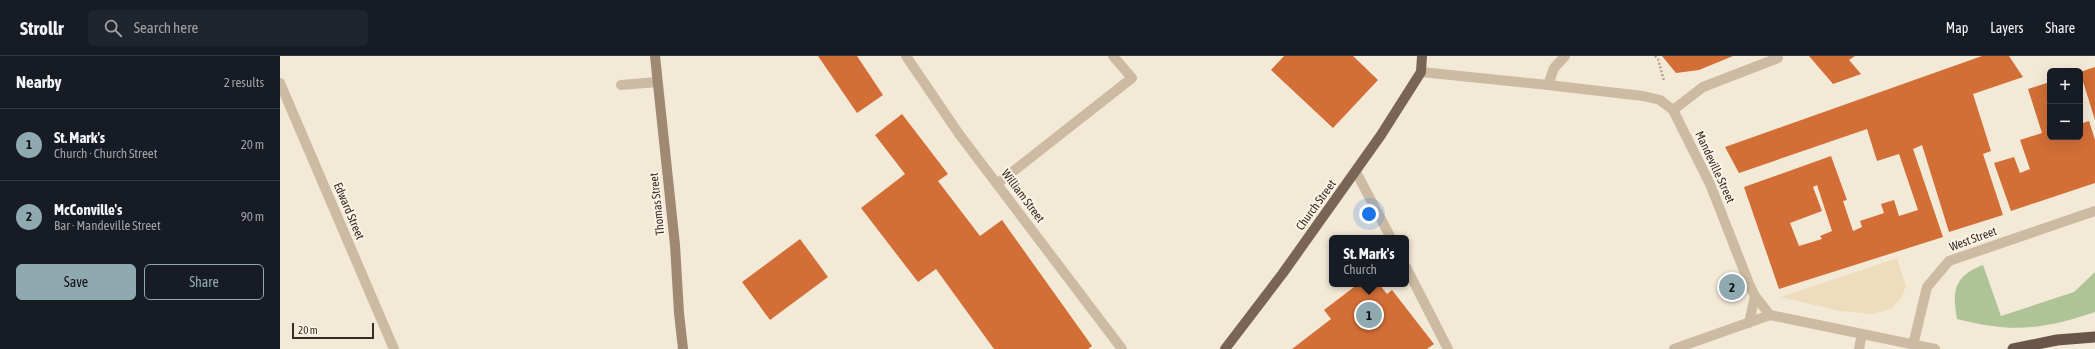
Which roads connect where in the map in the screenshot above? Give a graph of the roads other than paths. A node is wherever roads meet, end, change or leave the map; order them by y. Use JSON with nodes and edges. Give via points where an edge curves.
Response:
{"nodes":[{"id":1,"x":655,"y":56,"type":"edge"},
{"id":2,"x":906,"y":56,"type":"edge"},
{"id":3,"x":1112,"y":56,"type":"edge"},
{"id":4,"x":1422,"y":56,"type":"edge"},
{"id":5,"x":1565,"y":56,"type":"edge"},
{"id":6,"x":1778,"y":58,"type":"dead end"},
{"id":7,"x":1420,"y":72,"type":"junction"},
{"id":8,"x":657,"y":82,"type":"junction"},
{"id":9,"x":280,"y":83,"type":"edge"},
{"id":10,"x":621,"y":85,"type":"dead end"},
{"id":11,"x":1548,"y":85,"type":"junction"},
{"id":12,"x":1673,"y":110,"type":"junction"},
{"id":13,"x":1356,"y":172,"type":"junction"},
{"id":14,"x":997,"y":184,"type":"junction"},
{"id":15,"x":2095,"y":211,"type":"edge"},
{"id":16,"x":1389,"y":235,"type":"edge"},
{"id":17,"x":1409,"y":273,"type":"edge"},
{"id":18,"x":1755,"y":296,"type":"junction"},
{"id":19,"x":1770,"y":315,"type":"junction"},
{"id":20,"x":1749,"y":323,"type":"junction"},
{"id":21,"x":1862,"y":334,"type":"junction"},
{"id":22,"x":2095,"y":337,"type":"edge"},
{"id":23,"x":1914,"y":345,"type":"junction"},
{"id":24,"x":394,"y":349,"type":"edge"},
{"id":25,"x":684,"y":349,"type":"edge"},
{"id":26,"x":1122,"y":349,"type":"edge"},
{"id":27,"x":1225,"y":349,"type":"edge"},
{"id":28,"x":1448,"y":349,"type":"edge"},
{"id":29,"x":1674,"y":349,"type":"edge"},
{"id":30,"x":1859,"y":349,"type":"edge"},
{"id":31,"x":1935,"y":349,"type":"edge"},
{"id":32,"x":2013,"y":349,"type":"edge"}],
"edges":[{"from":1,"to":8,"type":"main road","name":"Thomas Street"},
{"from":2,"to":14,"type":"street","name":"William Street"},
{"from":3,"to":14,"type":"street","via":[[1132,78]]},
{"from":4,"to":7,"type":"main road"},
{"from":5,"to":11,"type":"street","via":[[1554,68]]},
{"from":6,"to":12,"type":"street","via":[[1703,87]]},
{"from":7,"to":11,"type":"street"},
{"from":7,"to":13,"type":"main road","name":"Church Street"},
{"from":8,"to":10,"type":"street"},
{"from":8,"to":25,"type":"main road","name":"Thomas Street"},
{"from":9,"to":24,"type":"street","name":"Edward Street"},
{"from":11,"to":12,"type":"street","via":[[1643,96],[1660,100]]},
{"from":12,"to":18,"type":"street","name":"Mandeville Street","via":[[1710,184]]},
{"from":13,"to":16,"type":"street"},
{"from":13,"to":27,"type":"main road","name":"Church Street"},
{"from":14,"to":26,"type":"street","name":"William Street"},
{"from":15,"to":23,"type":"street","name":"West Street","via":[[1949,261],[1927,287]]},
{"from":17,"to":28,"type":"street"},
{"from":18,"to":19,"type":"street","name":"Mandeville Street"},
{"from":18,"to":20,"type":"street"},
{"from":19,"to":20,"type":"street"},
{"from":19,"to":21,"type":"street"},
{"from":20,"to":29,"type":"street"},
{"from":21,"to":23,"type":"street"},
{"from":21,"to":30,"type":"street"},
{"from":22,"to":32,"type":"highway","via":[[2057,340]]},
{"from":23,"to":31,"type":"street"}]}
